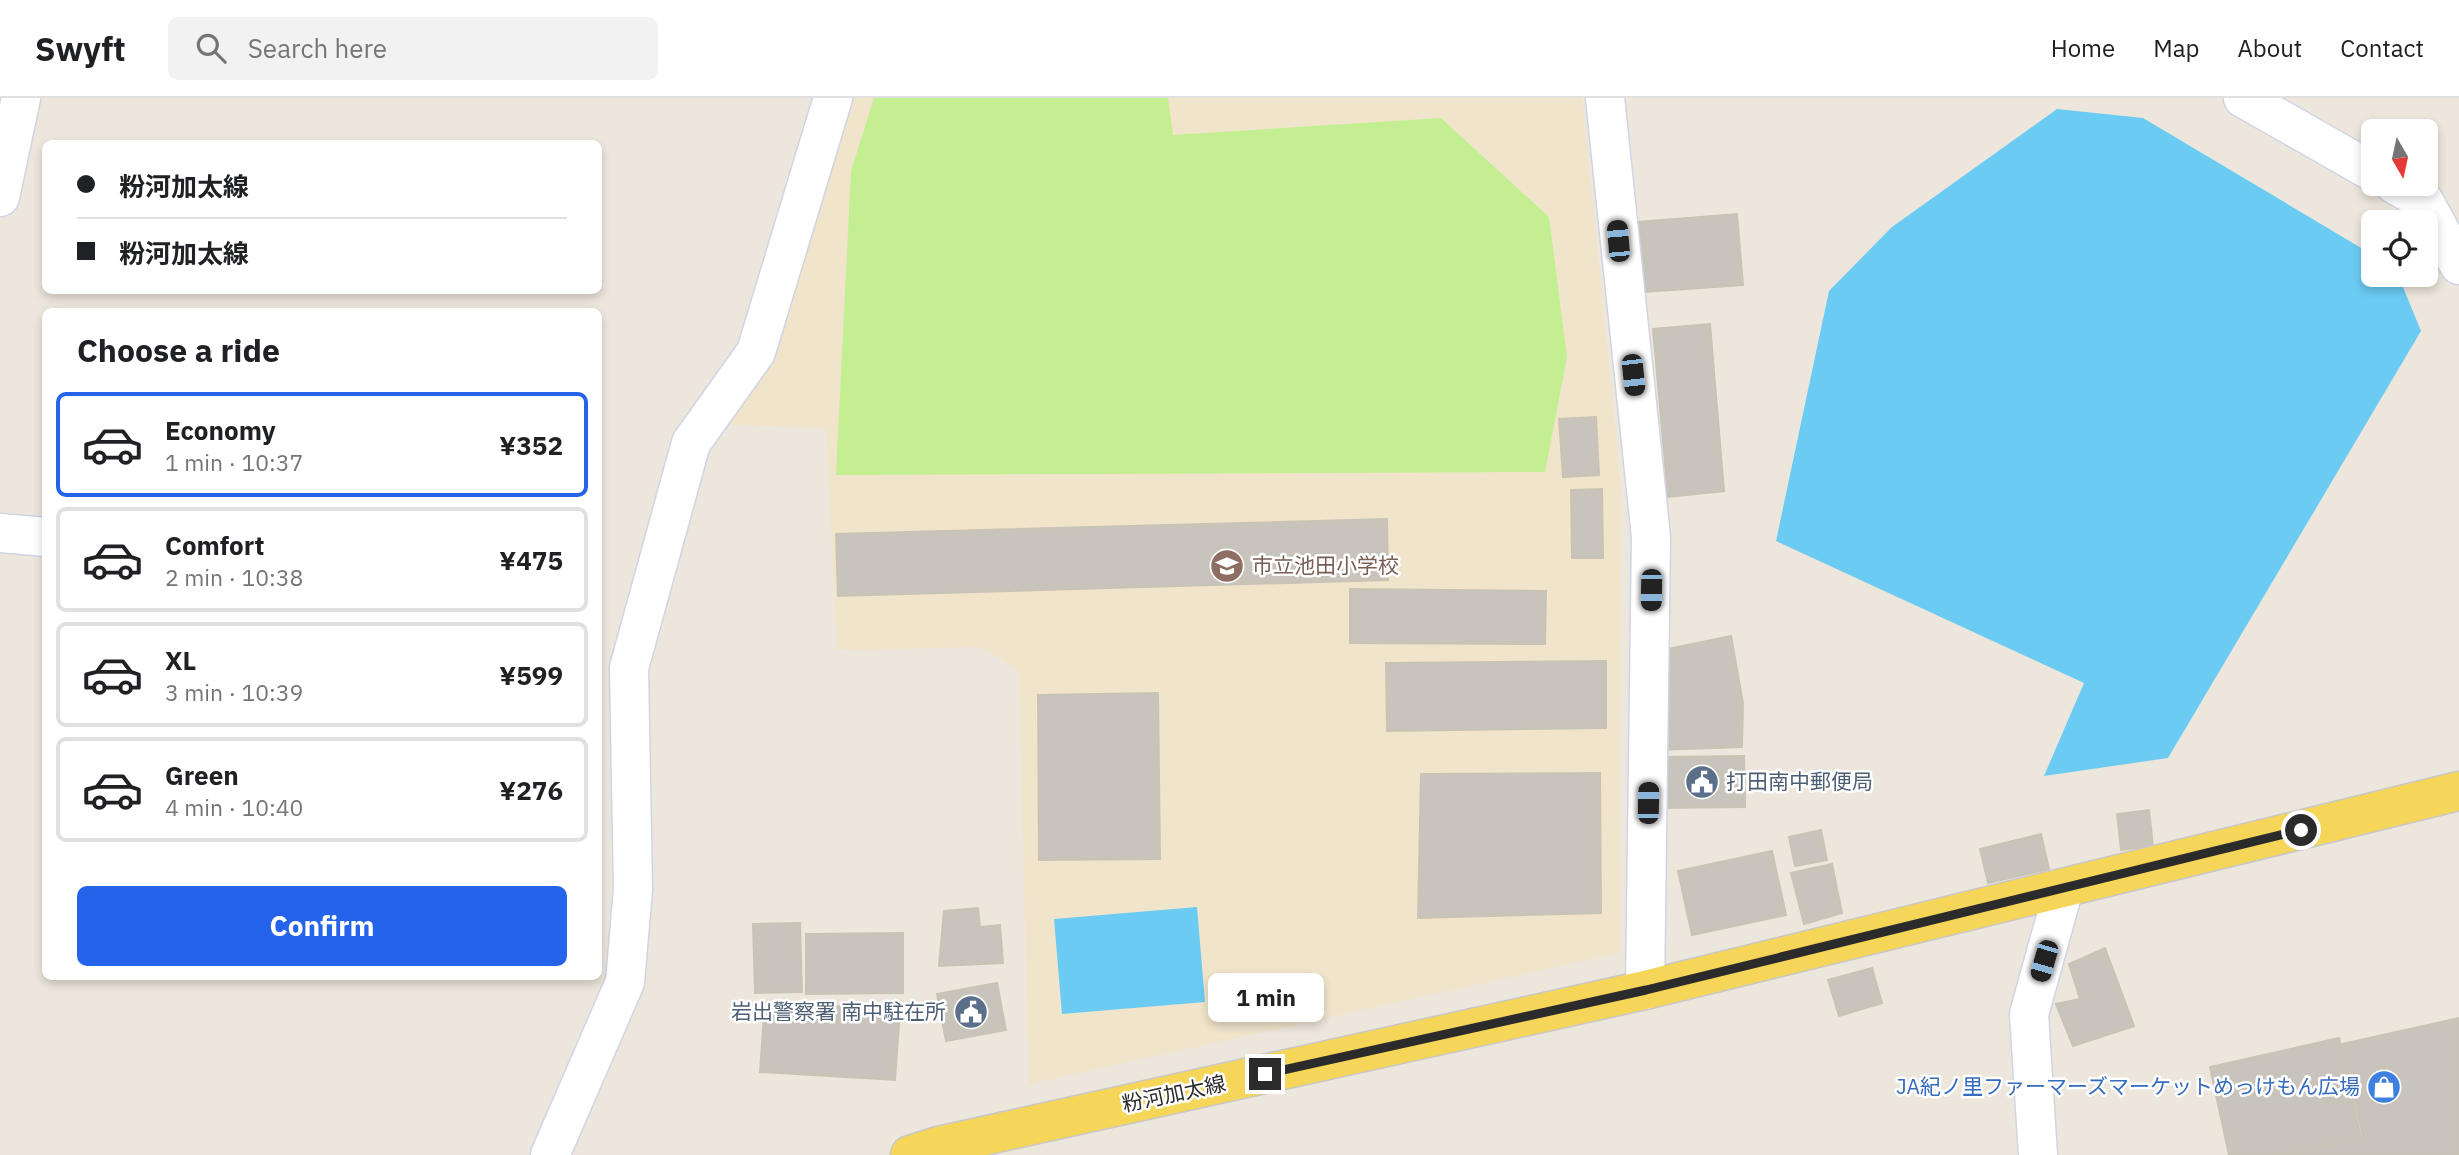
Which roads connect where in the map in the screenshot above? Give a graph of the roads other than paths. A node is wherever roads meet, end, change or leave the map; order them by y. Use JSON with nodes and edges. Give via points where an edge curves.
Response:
{"nodes":[{"id":1,"x":21,"y":98,"type":"edge"},
{"id":2,"x":833,"y":98,"type":"edge"},
{"id":3,"x":1605,"y":98,"type":"edge"},
{"id":4,"x":2243,"y":98,"type":"edge"},
{"id":5,"x":2361,"y":165,"type":"edge"},
{"id":6,"x":2415,"y":196,"type":"edge"},
{"id":7,"x":0,"y":197,"type":"edge"},
{"id":8,"x":2459,"y":265,"type":"edge"},
{"id":9,"x":0,"y":533,"type":"edge"},
{"id":10,"x":42,"y":537,"type":"edge"},
{"id":11,"x":614,"y":668,"type":"edge"},
{"id":12,"x":2459,"y":790,"type":"edge"},
{"id":13,"x":2064,"y":888,"type":"junction"},
{"id":14,"x":1646,"y":990,"type":"junction"},
{"id":15,"x":550,"y":1155,"type":"edge"},
{"id":16,"x":910,"y":1155,"type":"edge"},
{"id":17,"x":2038,"y":1155,"type":"edge"}],
"edges":[{"from":1,"to":7,"type":"street"},
{"from":2,"to":11,"type":"street","via":[[756,352],[691,443]]},
{"from":3,"to":14,"type":"street","via":[[1651,537]]},
{"from":4,"to":5,"type":"street"},
{"from":6,"to":8,"type":"street","via":[[2424,201]]},
{"from":9,"to":10,"type":"street"},
{"from":11,"to":15,"type":"street","via":[[633,889],[625,982]]},
{"from":12,"to":13,"type":"main road","name":"粉河加太線"},
{"from":13,"to":14,"type":"main road","name":"粉河加太線"},
{"from":13,"to":17,"type":"street","via":[[2029,1014]]},
{"from":14,"to":16,"type":"main road","name":"粉河加太線"}]}
